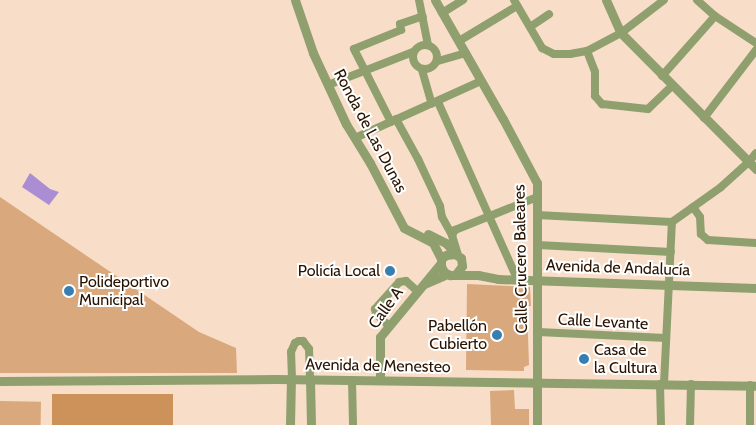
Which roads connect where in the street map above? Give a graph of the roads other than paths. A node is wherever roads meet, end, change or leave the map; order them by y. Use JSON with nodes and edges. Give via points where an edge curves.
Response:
{"nodes":[{"id":1,"x":295,"y":0,"type":"edge"},
{"id":2,"x":419,"y":0,"type":"edge"},
{"id":3,"x":435,"y":0,"type":"edge"},
{"id":4,"x":463,"y":0,"type":"edge"},
{"id":5,"x":606,"y":0,"type":"edge"},
{"id":6,"x":664,"y":0,"type":"edge"},
{"id":7,"x":697,"y":0,"type":"edge"},
{"id":8,"x":515,"y":3,"type":"edge"},
{"id":9,"x":442,"y":13,"type":"junction"},
{"id":10,"x":549,"y":14,"type":"dead end"},
{"id":11,"x":423,"y":16,"type":"junction"},
{"id":12,"x":715,"y":16,"type":"junction"},
{"id":13,"x":530,"y":27,"type":"junction"},
{"id":14,"x":622,"y":33,"type":"junction"},
{"id":15,"x":459,"y":41,"type":"junction"},
{"id":16,"x":756,"y":43,"type":"edge"},
{"id":17,"x":428,"y":44,"type":"junction"},
{"id":18,"x":756,"y":50,"type":"edge"},
{"id":19,"x":587,"y":51,"type":"junction"},
{"id":20,"x":413,"y":52,"type":"junction"},
{"id":21,"x":466,"y":53,"type":"junction"},
{"id":22,"x":438,"y":61,"type":"junction"},
{"id":23,"x":364,"y":70,"type":"junction"},
{"id":24,"x":422,"y":70,"type":"junction"},
{"id":25,"x":662,"y":76,"type":"junction"},
{"id":26,"x":482,"y":82,"type":"junction"},
{"id":27,"x":328,"y":85,"type":"junction"},
{"id":28,"x":672,"y":86,"type":"junction"},
{"id":29,"x":435,"y":103,"type":"junction"},
{"id":30,"x":704,"y":118,"type":"junction"},
{"id":31,"x":393,"y":120,"type":"junction"},
{"id":32,"x":355,"y":138,"type":"junction"},
{"id":33,"x":756,"y":153,"type":"edge"},
{"id":34,"x":753,"y":166,"type":"edge"},
{"id":35,"x":537,"y":197,"type":"junction"},
{"id":36,"x":693,"y":207,"type":"junction"},
{"id":37,"x":537,"y":215,"type":"junction"},
{"id":38,"x":491,"y":216,"type":"junction"},
{"id":39,"x":672,"y":222,"type":"junction"},
{"id":40,"x":404,"y":228,"type":"junction"},
{"id":41,"x":452,"y":235,"type":"junction"},
{"id":42,"x":756,"y":243,"type":"edge"},
{"id":43,"x":538,"y":245,"type":"junction"},
{"id":44,"x":671,"y":252,"type":"junction"},
{"id":45,"x":457,"y":255,"type":"junction"},
{"id":46,"x":441,"y":261,"type":"junction"},
{"id":47,"x":462,"y":266,"type":"junction"},
{"id":48,"x":451,"y":274,"type":"junction"},
{"id":49,"x":478,"y":275,"type":"junction"},
{"id":50,"x":517,"y":279,"type":"junction"},
{"id":51,"x":537,"y":280,"type":"junction"},
{"id":52,"x":670,"y":284,"type":"junction"},
{"id":53,"x":419,"y":288,"type":"junction"},
{"id":54,"x":756,"y":288,"type":"edge"},
{"id":55,"x":388,"y":325,"type":"junction"},
{"id":56,"x":538,"y":332,"type":"junction"},
{"id":57,"x":666,"y":338,"type":"junction"},
{"id":58,"x":291,"y":380,"type":"junction"},
{"id":59,"x":310,"y":380,"type":"junction"},
{"id":60,"x":352,"y":380,"type":"junction"},
{"id":61,"x":380,"y":380,"type":"junction"},
{"id":62,"x":0,"y":381,"type":"edge"},
{"id":63,"x":537,"y":382,"type":"junction"},
{"id":64,"x":662,"y":384,"type":"junction"},
{"id":65,"x":691,"y":384,"type":"junction"},
{"id":66,"x":753,"y":386,"type":"edge"},
{"id":67,"x":290,"y":425,"type":"edge"},
{"id":68,"x":311,"y":425,"type":"edge"},
{"id":69,"x":353,"y":425,"type":"edge"},
{"id":70,"x":537,"y":425,"type":"edge"},
{"id":71,"x":661,"y":425,"type":"edge"},
{"id":72,"x":690,"y":425,"type":"edge"},
{"id":73,"x":750,"y":425,"type":"edge"}],
"edges":[{"from":1,"to":27,"type":"street","name":"Ronda de Las Dunas"},
{"from":2,"to":11,"type":"street"},
{"from":3,"to":9,"type":"street","name":"Calle Crucero Baleares"},
{"from":4,"to":9,"type":"street"},
{"from":5,"to":14,"type":"street"},
{"from":6,"to":14,"type":"street"},
{"from":7,"to":12,"type":"street"},
{"from":8,"to":13,"type":"street"},
{"from":8,"to":15,"type":"street"},
{"from":9,"to":15,"type":"street","name":"Calle Crucero Baleares"},
{"from":10,"to":13,"type":"street"},
{"from":11,"to":17,"type":"street"},
{"from":11,"to":23,"type":"street","via":[[400,24],[401,30],[354,49]]},
{"from":12,"to":16,"type":"street"},
{"from":12,"to":25,"type":"street"},
{"from":13,"to":19,"type":"street","via":[[542,48],[554,54]]},
{"from":14,"to":19,"type":"street"},
{"from":14,"to":25,"type":"street"},
{"from":15,"to":21,"type":"street","name":"Calle Crucero Baleares"},
{"from":17,"to":20,"type":"street"},
{"from":17,"to":22,"type":"street","via":[[432,45]]},
{"from":18,"to":30,"type":"street"},
{"from":19,"to":28,"type":"street","via":[[594,72],[595,96],[602,104],[648,109]]},
{"from":20,"to":23,"type":"street"},
{"from":20,"to":24,"type":"street","via":[[412,56]]},
{"from":21,"to":22,"type":"street"},
{"from":21,"to":26,"type":"street","name":"Calle Crucero Baleares"},
{"from":22,"to":24,"type":"street"},
{"from":23,"to":27,"type":"street"},
{"from":23,"to":31,"type":"street"},
{"from":24,"to":29,"type":"street"},
{"from":25,"to":28,"type":"street"},
{"from":26,"to":29,"type":"street"},
{"from":26,"to":35,"type":"street","name":"Calle Crucero Baleares","via":[[535,177]]},
{"from":27,"to":32,"type":"street","name":"Ronda de Las Dunas"},
{"from":28,"to":30,"type":"street"},
{"from":29,"to":31,"type":"street"},
{"from":29,"to":38,"type":"street"},
{"from":30,"to":34,"type":"street"},
{"from":31,"to":32,"type":"street"},
{"from":31,"to":41,"type":"street","via":[[410,142]]},
{"from":32,"to":40,"type":"street","name":"Ronda de Las Dunas"},
{"from":33,"to":34,"type":"street"},
{"from":34,"to":36,"type":"street"},
{"from":35,"to":37,"type":"street","name":"Calle Crucero Baleares"},
{"from":35,"to":38,"type":"street"},
{"from":36,"to":39,"type":"street"},
{"from":36,"to":42,"type":"street","via":[[700,217],[702,234],[708,240]]},
{"from":37,"to":39,"type":"street"},
{"from":37,"to":43,"type":"street","name":"Calle Crucero Baleares"},
{"from":38,"to":41,"type":"street","via":[[455,230]]},
{"from":38,"to":50,"type":"street"},
{"from":39,"to":44,"type":"street"},
{"from":40,"to":45,"type":"street","via":[[446,243]]},
{"from":40,"to":46,"type":"street","via":[[433,242]]},
{"from":41,"to":45,"type":"street"},
{"from":43,"to":44,"type":"street"},
{"from":43,"to":51,"type":"street","name":"Calle Crucero Baleares"},
{"from":44,"to":52,"type":"street"},
{"from":45,"to":46,"type":"street","via":[[448,253]]},
{"from":45,"to":47,"type":"street"},
{"from":46,"to":48,"type":"street","via":[[442,269]]},
{"from":46,"to":53,"type":"street","name":"Calle A"},
{"from":47,"to":48,"type":"street"},
{"from":47,"to":49,"type":"street","name":"Avenida de Andalucía"},
{"from":48,"to":49,"type":"street","name":"Avenida de Andalucía"},
{"from":48,"to":53,"type":"street","name":"Calle A"},
{"from":49,"to":50,"type":"street","name":"Avenida de Andalucía"},
{"from":50,"to":51,"type":"street","name":"Avenida de Andalucía"},
{"from":51,"to":52,"type":"street","name":"Avenida de Andalucía"},
{"from":51,"to":56,"type":"street","name":"Calle Crucero Baleares"},
{"from":52,"to":54,"type":"street","name":"Avenida de Andalucía"},
{"from":52,"to":57,"type":"street"},
{"from":53,"to":55,"type":"street","name":"Calle A"},
{"from":53,"to":55,"type":"street","via":[[406,281],[399,282],[375,309]]},
{"from":55,"to":61,"type":"street","name":"Calle A","via":[[380,337]]},
{"from":56,"to":57,"type":"street","name":"Calle Levante"},
{"from":56,"to":63,"type":"street","name":"Calle Crucero Baleares"},
{"from":57,"to":64,"type":"street"},
{"from":58,"to":59,"type":"street","name":"Avenida de Menesteo"},
{"from":58,"to":59,"type":"street","via":[[292,352],[295,343],[303,341],[309,349]]},
{"from":58,"to":62,"type":"street","name":"Avenida de Menesteo"},
{"from":58,"to":67,"type":"street"},
{"from":59,"to":60,"type":"street","name":"Avenida de Menesteo"},
{"from":59,"to":68,"type":"street"},
{"from":60,"to":61,"type":"street","name":"Avenida de Menesteo"},
{"from":60,"to":69,"type":"street"},
{"from":61,"to":63,"type":"street","name":"Avenida de Menesteo"},
{"from":63,"to":64,"type":"street","name":"Avenida de Menesteo"},
{"from":63,"to":70,"type":"street","name":"Calle Crucero Baleares"},
{"from":64,"to":65,"type":"street","name":"Avenida de Menesteo"},
{"from":64,"to":71,"type":"street"},
{"from":65,"to":66,"type":"street","name":"Avenida de Menesteo"},
{"from":65,"to":72,"type":"street"},
{"from":66,"to":73,"type":"street"}]}
